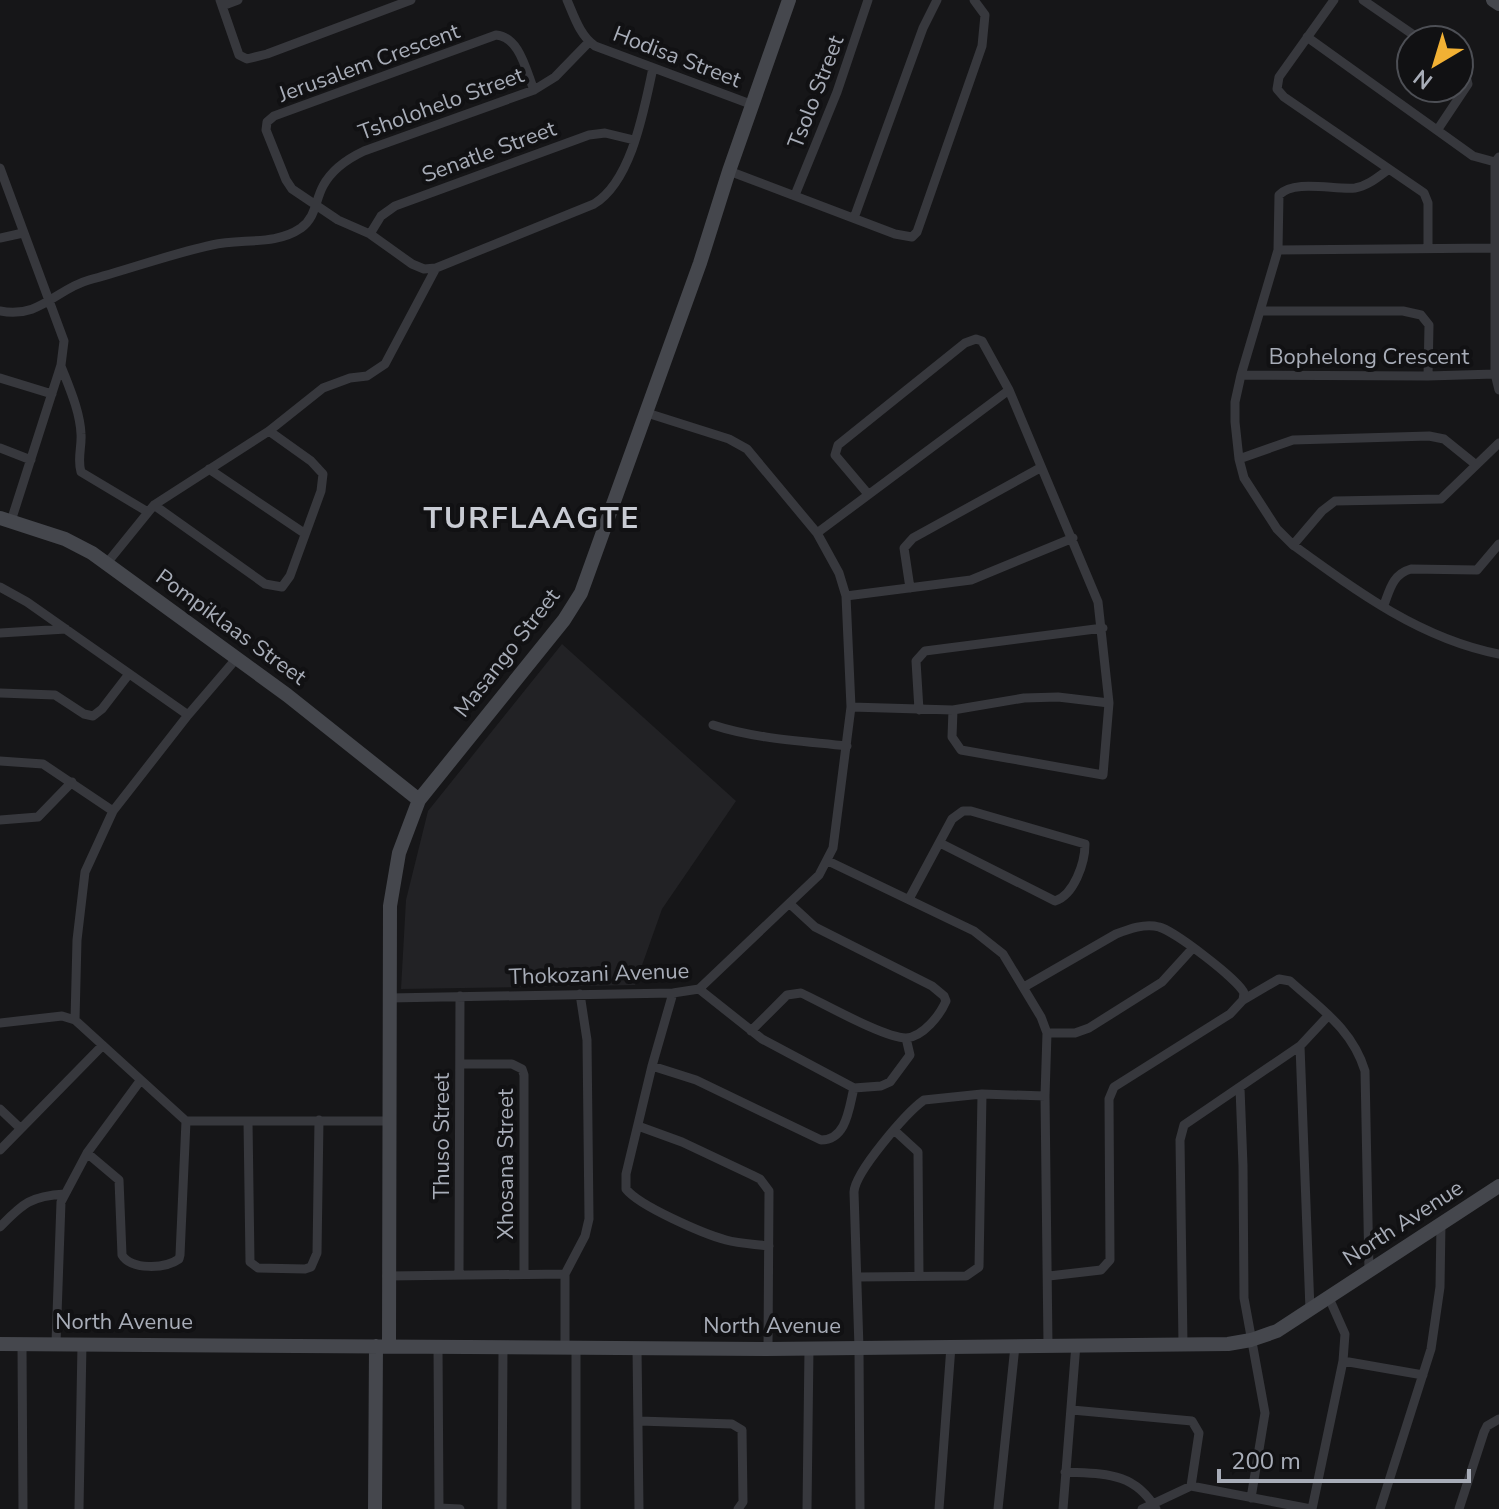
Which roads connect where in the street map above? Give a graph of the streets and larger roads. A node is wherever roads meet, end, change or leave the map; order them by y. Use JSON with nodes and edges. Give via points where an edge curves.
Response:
{"nodes":[{"id":1,"x":238,"y":0,"type":"edge"},
{"id":2,"x":411,"y":0,"type":"edge"},
{"id":3,"x":567,"y":0,"type":"edge"},
{"id":4,"x":789,"y":0,"type":"edge"},
{"id":5,"x":868,"y":0,"type":"edge"},
{"id":6,"x":937,"y":0,"type":"edge"},
{"id":7,"x":974,"y":0,"type":"edge"},
{"id":8,"x":1334,"y":0,"type":"edge"},
{"id":9,"x":1363,"y":0,"type":"edge"},
{"id":10,"x":1493,"y":0,"type":"edge"},
{"id":11,"x":221,"y":3,"type":"edge"},
{"id":12,"x":1499,"y":4,"type":"edge"},
{"id":13,"x":1398,"y":24,"type":"edge"},
{"id":14,"x":1307,"y":37,"type":"junction"},
{"id":15,"x":589,"y":42,"type":"junction"},
{"id":16,"x":653,"y":68,"type":"junction"},
{"id":17,"x":534,"y":90,"type":"junction"},
{"id":18,"x":1455,"y":104,"type":"edge"},
{"id":19,"x":753,"y":105,"type":"junction"},
{"id":20,"x":1438,"y":129,"type":"junction"},
{"id":21,"x":634,"y":140,"type":"junction"},
{"id":22,"x":1497,"y":160,"type":"edge"},
{"id":23,"x":0,"y":168,"type":"edge"},
{"id":24,"x":1389,"y":169,"type":"junction"},
{"id":25,"x":729,"y":171,"type":"junction"},
{"id":26,"x":795,"y":195,"type":"junction"},
{"id":27,"x":1497,"y":203,"type":"edge"},
{"id":28,"x":316,"y":207,"type":"junction"},
{"id":29,"x":854,"y":218,"type":"junction"},
{"id":30,"x":23,"y":233,"type":"junction"},
{"id":31,"x":370,"y":234,"type":"junction"},
{"id":32,"x":0,"y":238,"type":"edge"},
{"id":33,"x":1428,"y":248,"type":"junction"},
{"id":34,"x":1494,"y":248,"type":"junction"},
{"id":35,"x":1278,"y":250,"type":"junction"},
{"id":36,"x":436,"y":268,"type":"junction"},
{"id":37,"x":49,"y":303,"type":"junction"},
{"id":38,"x":0,"y":311,"type":"edge"},
{"id":39,"x":1262,"y":311,"type":"junction"},
{"id":40,"x":61,"y":365,"type":"junction"},
{"id":41,"x":1495,"y":374,"type":"junction"},
{"id":42,"x":1241,"y":375,"type":"junction"},
{"id":43,"x":1428,"y":376,"type":"junction"},
{"id":44,"x":0,"y":378,"type":"edge"},
{"id":45,"x":1009,"y":390,"type":"junction"},
{"id":46,"x":1499,"y":390,"type":"edge"},
{"id":47,"x":52,"y":394,"type":"junction"},
{"id":48,"x":647,"y":413,"type":"junction"},
{"id":49,"x":269,"y":431,"type":"junction"},
{"id":50,"x":1499,"y":443,"type":"edge"},
{"id":51,"x":0,"y":448,"type":"edge"},
{"id":52,"x":1239,"y":459,"type":"junction"},
{"id":53,"x":31,"y":460,"type":"junction"},
{"id":54,"x":1475,"y":464,"type":"junction"},
{"id":55,"x":1040,"y":468,"type":"junction"},
{"id":56,"x":209,"y":469,"type":"junction"},
{"id":57,"x":868,"y":494,"type":"junction"},
{"id":58,"x":151,"y":508,"type":"junction"},
{"id":59,"x":5,"y":520,"type":"edge"},
{"id":60,"x":304,"y":533,"type":"junction"},
{"id":61,"x":817,"y":533,"type":"junction"},
{"id":62,"x":1073,"y":538,"type":"junction"},
{"id":63,"x":1499,"y":544,"type":"edge"},
{"id":64,"x":1293,"y":545,"type":"junction"},
{"id":65,"x":107,"y":563,"type":"junction"},
{"id":66,"x":0,"y":587,"type":"edge"},
{"id":67,"x":910,"y":588,"type":"junction"},
{"id":68,"x":846,"y":596,"type":"junction"},
{"id":69,"x":1384,"y":605,"type":"junction"},
{"id":70,"x":1103,"y":628,"type":"junction"},
{"id":71,"x":66,"y":629,"type":"junction"},
{"id":72,"x":0,"y":633,"type":"edge"},
{"id":73,"x":1499,"y":654,"type":"edge"},
{"id":74,"x":236,"y":659,"type":"junction"},
{"id":75,"x":129,"y":674,"type":"junction"},
{"id":76,"x":0,"y":693,"type":"edge"},
{"id":77,"x":1109,"y":703,"type":"junction"},
{"id":78,"x":851,"y":707,"type":"junction"},
{"id":79,"x":919,"y":710,"type":"junction"},
{"id":80,"x":953,"y":710,"type":"junction"},
{"id":81,"x":188,"y":715,"type":"junction"},
{"id":82,"x":713,"y":725,"type":"dead end"},
{"id":83,"x":847,"y":746,"type":"junction"},
{"id":84,"x":0,"y":761,"type":"edge"},
{"id":85,"x":72,"y":782,"type":"junction"},
{"id":86,"x":419,"y":800,"type":"junction"},
{"id":87,"x":113,"y":811,"type":"junction"},
{"id":88,"x":0,"y":820,"type":"edge"},
{"id":89,"x":940,"y":843,"type":"junction"},
{"id":90,"x":828,"y":861,"type":"junction"},
{"id":91,"x":909,"y":899,"type":"junction"},
{"id":92,"x":790,"y":904,"type":"junction"},
{"id":93,"x":1192,"y":949,"type":"junction"},
{"id":94,"x":1024,"y":987,"type":"junction"},
{"id":95,"x":699,"y":989,"type":"junction"},
{"id":96,"x":673,"y":993,"type":"junction"},
{"id":97,"x":580,"y":994,"type":"junction"},
{"id":98,"x":460,"y":996,"type":"junction"},
{"id":99,"x":389,"y":998,"type":"junction"},
{"id":100,"x":1243,"y":1000,"type":"junction"},
{"id":101,"x":1328,"y":1016,"type":"junction"},
{"id":102,"x":75,"y":1020,"type":"junction"},
{"id":103,"x":0,"y":1023,"type":"edge"},
{"id":104,"x":751,"y":1031,"type":"junction"},
{"id":105,"x":1047,"y":1033,"type":"junction"},
{"id":106,"x":906,"y":1038,"type":"junction"},
{"id":107,"x":102,"y":1046,"type":"junction"},
{"id":108,"x":1300,"y":1046,"type":"junction"},
{"id":109,"x":460,"y":1064,"type":"junction"},
{"id":110,"x":652,"y":1066,"type":"junction"},
{"id":111,"x":140,"y":1081,"type":"junction"},
{"id":112,"x":854,"y":1088,"type":"junction"},
{"id":113,"x":1240,"y":1088,"type":"junction"},
{"id":114,"x":982,"y":1094,"type":"junction"},
{"id":115,"x":1045,"y":1096,"type":"junction"},
{"id":116,"x":0,"y":1109,"type":"edge"},
{"id":117,"x":319,"y":1120,"type":"junction"},
{"id":118,"x":186,"y":1121,"type":"junction"},
{"id":119,"x":248,"y":1121,"type":"junction"},
{"id":120,"x":390,"y":1121,"type":"junction"},
{"id":121,"x":638,"y":1126,"type":"junction"},
{"id":122,"x":20,"y":1128,"type":"junction"},
{"id":123,"x":894,"y":1130,"type":"junction"},
{"id":124,"x":0,"y":1150,"type":"edge"},
{"id":125,"x":87,"y":1153,"type":"junction"},
{"id":126,"x":1499,"y":1186,"type":"edge"},
{"id":127,"x":65,"y":1194,"type":"junction"},
{"id":128,"x":1441,"y":1223,"type":"junction"},
{"id":129,"x":0,"y":1227,"type":"edge"},
{"id":130,"x":769,"y":1246,"type":"junction"},
{"id":131,"x":1369,"y":1271,"type":"junction"},
{"id":132,"x":524,"y":1274,"type":"junction"},
{"id":133,"x":565,"y":1274,"type":"junction"},
{"id":134,"x":459,"y":1275,"type":"junction"},
{"id":135,"x":387,"y":1276,"type":"junction"},
{"id":136,"x":919,"y":1276,"type":"junction"},
{"id":137,"x":1049,"y":1276,"type":"junction"},
{"id":138,"x":858,"y":1277,"type":"junction"},
{"id":139,"x":1329,"y":1298,"type":"junction"},
{"id":140,"x":1310,"y":1312,"type":"junction"},
{"id":141,"x":1251,"y":1340,"type":"junction"},
{"id":142,"x":56,"y":1343,"type":"junction"},
{"id":143,"x":0,"y":1344,"type":"edge"},
{"id":144,"x":82,"y":1344,"type":"junction"},
{"id":145,"x":1076,"y":1344,"type":"junction"},
{"id":146,"x":1183,"y":1344,"type":"junction"},
{"id":147,"x":22,"y":1345,"type":"junction"},
{"id":148,"x":1048,"y":1345,"type":"junction"},
{"id":149,"x":383,"y":1346,"type":"junction"},
{"id":150,"x":438,"y":1346,"type":"junction"},
{"id":151,"x":951,"y":1346,"type":"junction"},
{"id":152,"x":1015,"y":1346,"type":"junction"},
{"id":153,"x":503,"y":1347,"type":"junction"},
{"id":154,"x":637,"y":1348,"type":"junction"},
{"id":155,"x":809,"y":1348,"type":"junction"},
{"id":156,"x":859,"y":1348,"type":"junction"},
{"id":157,"x":570,"y":1349,"type":"junction"},
{"id":158,"x":768,"y":1349,"type":"junction"},
{"id":159,"x":1343,"y":1361,"type":"junction"},
{"id":160,"x":1423,"y":1375,"type":"junction"},
{"id":161,"x":1072,"y":1410,"type":"junction"},
{"id":162,"x":1499,"y":1419,"type":"edge"},
{"id":163,"x":639,"y":1421,"type":"junction"},
{"id":164,"x":1065,"y":1472,"type":"junction"},
{"id":165,"x":1191,"y":1486,"type":"junction"},
{"id":166,"x":1251,"y":1498,"type":"junction"},
{"id":167,"x":1268,"y":1505,"type":"edge"},
{"id":168,"x":1154,"y":1506,"type":"edge"},
{"id":169,"x":23,"y":1509,"type":"edge"},
{"id":170,"x":79,"y":1509,"type":"edge"},
{"id":171,"x":375,"y":1509,"type":"edge"},
{"id":172,"x":439,"y":1509,"type":"edge"},
{"id":173,"x":460,"y":1509,"type":"edge"},
{"id":174,"x":502,"y":1509,"type":"edge"},
{"id":175,"x":576,"y":1509,"type":"edge"},
{"id":176,"x":639,"y":1509,"type":"edge"},
{"id":177,"x":738,"y":1509,"type":"edge"},
{"id":178,"x":807,"y":1509,"type":"edge"},
{"id":179,"x":860,"y":1509,"type":"edge"},
{"id":180,"x":939,"y":1509,"type":"edge"},
{"id":181,"x":998,"y":1509,"type":"edge"},
{"id":182,"x":1063,"y":1509,"type":"edge"},
{"id":183,"x":1142,"y":1509,"type":"edge"},
{"id":184,"x":1312,"y":1509,"type":"edge"},
{"id":185,"x":1380,"y":1509,"type":"edge"},
{"id":186,"x":1459,"y":1509,"type":"edge"}],
"edges":[{"from":1,"to":11,"type":"street"},
{"from":2,"to":11,"type":"street","via":[[247,59],[237,51]]},
{"from":3,"to":15,"type":"street","name":"Hodisa Street"},
{"from":4,"to":19,"type":"street","name":"Masango Street"},
{"from":5,"to":26,"type":"street","name":"Tsolo Street"},
{"from":6,"to":29,"type":"street"},
{"from":7,"to":29,"type":"street","via":[[985,15],[982,46],[917,232],[904,237]]},
{"from":8,"to":14,"type":"street"},
{"from":9,"to":13,"type":"street"},
{"from":10,"to":12,"type":"street"},
{"from":14,"to":20,"type":"street"},
{"from":14,"to":24,"type":"street","via":[[1279,77],[1278,91]]},
{"from":15,"to":16,"type":"street","name":"Hodisa Street"},
{"from":15,"to":17,"type":"street","name":"Tsholohelo Street","via":[[555,77]]},
{"from":16,"to":19,"type":"street","name":"Hodisa Street"},
{"from":16,"to":21,"type":"street"},
{"from":17,"to":28,"type":"street","name":"Tsholohelo Street","via":[[355,155],[327,179]]},
{"from":17,"to":28,"type":"street","name":"Jerusalem Crescent","via":[[512,41],[496,35],[274,116],[266,130],[286,180]]},
{"from":18,"to":20,"type":"street"},
{"from":19,"to":25,"type":"street","name":"Masango Street"},
{"from":20,"to":22,"type":"street","via":[[1473,156]]},
{"from":21,"to":31,"type":"street","name":"Senatle Street","via":[[589,135],[395,206]]},
{"from":21,"to":36,"type":"street","via":[[604,198]]},
{"from":22,"to":27,"type":"street"},
{"from":23,"to":30,"type":"street"},
{"from":24,"to":33,"type":"street","via":[[1427,198]]},
{"from":24,"to":35,"type":"street","via":[[1355,188],[1285,189],[1278,198]]},
{"from":25,"to":26,"type":"street"},
{"from":25,"to":48,"type":"street","name":"Masango Street"},
{"from":26,"to":29,"type":"street"},
{"from":27,"to":34,"type":"street"},
{"from":28,"to":31,"type":"street","name":"Jerusalem Crescent"},
{"from":28,"to":37,"type":"street","via":[[307,222],[286,235],[210,245],[87,280]]},
{"from":30,"to":32,"type":"street"},
{"from":30,"to":37,"type":"street"},
{"from":31,"to":36,"type":"street","name":"Jerusalem Crescent","via":[[412,264]]},
{"from":33,"to":34,"type":"street"},
{"from":33,"to":35,"type":"street"},
{"from":34,"to":41,"type":"street"},
{"from":35,"to":39,"type":"street"},
{"from":36,"to":49,"type":"street","via":[[385,364],[367,376],[323,388]]},
{"from":37,"to":38,"type":"street","via":[[19,312]]},
{"from":37,"to":40,"type":"street","via":[[64,341]]},
{"from":39,"to":42,"type":"street"},
{"from":39,"to":43,"type":"street","via":[[1421,315],[1429,325]]},
{"from":40,"to":47,"type":"street"},
{"from":40,"to":58,"type":"street","via":[[78,412],[81,472]]},
{"from":41,"to":43,"type":"street","name":"Bophelong Crescent"},
{"from":41,"to":46,"type":"street"},
{"from":42,"to":43,"type":"street","name":"Bophelong Crescent"},
{"from":42,"to":52,"type":"street","name":"Bophelong Crescent","via":[[1235,402]]},
{"from":44,"to":47,"type":"street"},
{"from":45,"to":55,"type":"street"},
{"from":45,"to":57,"type":"street"},
{"from":45,"to":57,"type":"street","via":[[982,341],[965,343],[838,445],[839,462]]},
{"from":47,"to":53,"type":"street"},
{"from":48,"to":61,"type":"street","name":"Thokozani Avenue","via":[[747,449]]},
{"from":48,"to":86,"type":"street","name":"Masango Street","via":[[581,593]]},
{"from":49,"to":56,"type":"street"},
{"from":49,"to":60,"type":"street","via":[[323,474]]},
{"from":50,"to":54,"type":"street"},
{"from":51,"to":53,"type":"street"},
{"from":52,"to":54,"type":"street","via":[[1293,440],[1429,436],[1444,439]]},
{"from":52,"to":64,"type":"street","name":"Bophelong Crescent","via":[[1244,478]]},
{"from":53,"to":59,"type":"street"},
{"from":54,"to":64,"type":"street","via":[[1441,499],[1335,501]]},
{"from":55,"to":62,"type":"street"},
{"from":55,"to":67,"type":"street","via":[[913,538],[904,548]]},
{"from":56,"to":58,"type":"street"},
{"from":56,"to":60,"type":"street"},
{"from":57,"to":61,"type":"street"},
{"from":58,"to":60,"type":"street","via":[[276,588],[286,584]]},
{"from":58,"to":65,"type":"street"},
{"from":59,"to":65,"type":"street","name":"Pompiklaas Street","via":[[79,545]]},
{"from":61,"to":68,"type":"street","name":"Thokozani Avenue"},
{"from":62,"to":67,"type":"street","via":[[971,580]]},
{"from":62,"to":70,"type":"street"},
{"from":63,"to":69,"type":"street","via":[[1477,570],[1401,572]]},
{"from":64,"to":69,"type":"street","name":"Bophelong Crescent"},
{"from":65,"to":74,"type":"street","name":"Pompiklaas Street"},
{"from":66,"to":71,"type":"street"},
{"from":67,"to":68,"type":"street"},
{"from":68,"to":78,"type":"street","name":"Thokozani Avenue"},
{"from":69,"to":73,"type":"street","name":"Bophelong Crescent","via":[[1434,635]]},
{"from":70,"to":77,"type":"street"},
{"from":70,"to":79,"type":"street","via":[[925,651],[916,661]]},
{"from":71,"to":72,"type":"street"},
{"from":71,"to":75,"type":"street"},
{"from":74,"to":81,"type":"street"},
{"from":74,"to":86,"type":"street","name":"Pompiklaas Street"},
{"from":75,"to":76,"type":"street","via":[[93,716],[59,696]]},
{"from":75,"to":81,"type":"street"},
{"from":77,"to":80,"type":"street","via":[[1024,698]]},
{"from":77,"to":80,"type":"street","via":[[1103,775],[969,754],[952,737]]},
{"from":78,"to":79,"type":"street"},
{"from":78,"to":83,"type":"street","name":"Thokozani Avenue"},
{"from":79,"to":80,"type":"street"},
{"from":81,"to":87,"type":"street"},
{"from":82,"to":83,"type":"street"},
{"from":83,"to":90,"type":"street","name":"Thokozani Avenue"},
{"from":84,"to":85,"type":"street","via":[[43,764]]},
{"from":85,"to":87,"type":"street"},
{"from":85,"to":88,"type":"street","via":[[38,817]]},
{"from":86,"to":99,"type":"street","name":"Masango Street","via":[[393,880]]},
{"from":87,"to":102,"type":"street","via":[[85,872]]},
{"from":89,"to":89,"type":"street","via":[[1055,901],[1065,896],[1085,855],[1085,844],[971,811],[952,819]]},
{"from":89,"to":91,"type":"street"},
{"from":90,"to":91,"type":"street"},
{"from":90,"to":92,"type":"street","name":"Thokozani Avenue"},
{"from":91,"to":94,"type":"street","via":[[988,940]]},
{"from":92,"to":95,"type":"street","name":"Thokozani Avenue"},
{"from":92,"to":106,"type":"street","via":[[815,927],[944,996],[944,1006],[927,1028]]},
{"from":93,"to":94,"type":"street","via":[[1162,928],[1130,929]]},
{"from":93,"to":100,"type":"street","via":[[1241,986]]},
{"from":93,"to":105,"type":"street","via":[[1162,982],[1089,1028]]},
{"from":94,"to":105,"type":"street"},
{"from":95,"to":96,"type":"street","name":"Thokozani Avenue"},
{"from":95,"to":104,"type":"street"},
{"from":96,"to":97,"type":"street","name":"Thokozani Avenue"},
{"from":96,"to":110,"type":"street"},
{"from":97,"to":98,"type":"street","name":"Thokozani Avenue"},
{"from":97,"to":133,"type":"street","via":[[587,1040],[589,1219]]},
{"from":98,"to":99,"type":"street","name":"Thokozani Avenue"},
{"from":98,"to":109,"type":"street","name":"Thuso Street"},
{"from":99,"to":120,"type":"street","name":"Masango Street"},
{"from":100,"to":101,"type":"street","via":[[1285,979]]},
{"from":100,"to":137,"type":"street","via":[[1230,1014],[1114,1087],[1109,1099],[1110,1260],[1101,1270]]},
{"from":101,"to":108,"type":"street"},
{"from":101,"to":131,"type":"street","via":[[1353,1041],[1365,1071]]},
{"from":102,"to":103,"type":"street","via":[[62,1016]]},
{"from":102,"to":107,"type":"street"},
{"from":104,"to":106,"type":"street","via":[[793,992]]},
{"from":104,"to":112,"type":"street"},
{"from":105,"to":115,"type":"street"},
{"from":106,"to":112,"type":"street","via":[[910,1055],[890,1082]]},
{"from":107,"to":111,"type":"street"},
{"from":107,"to":122,"type":"street"},
{"from":108,"to":113,"type":"street"},
{"from":108,"to":140,"type":"street"},
{"from":109,"to":132,"type":"street","name":"Xhosana Street","via":[[512,1064],[524,1075]]},
{"from":109,"to":134,"type":"street","name":"Thuso Street"},
{"from":110,"to":112,"type":"street","via":[[696,1080],[821,1140],[838,1134]]},
{"from":110,"to":121,"type":"street"},
{"from":111,"to":118,"type":"street"},
{"from":111,"to":125,"type":"street"},
{"from":113,"to":141,"type":"street","via":[[1244,1298]]},
{"from":113,"to":146,"type":"street","via":[[1182,1130]]},
{"from":114,"to":115,"type":"street"},
{"from":114,"to":123,"type":"street","via":[[924,1100]]},
{"from":114,"to":136,"type":"street","via":[[979,1267],[966,1276]]},
{"from":115,"to":137,"type":"street"},
{"from":116,"to":122,"type":"street"},
{"from":117,"to":119,"type":"street"},
{"from":117,"to":119,"type":"street","via":[[317,1253],[305,1269],[258,1268],[250,1262]]},
{"from":117,"to":120,"type":"street"},
{"from":118,"to":119,"type":"street"},
{"from":118,"to":125,"type":"street","via":[[180,1255],[170,1265],[124,1260],[119,1180]]},
{"from":120,"to":135,"type":"street","name":"Masango Street"},
{"from":121,"to":130,"type":"street","via":[[760,1179],[769,1191]]},
{"from":121,"to":130,"type":"street","via":[[625,1182],[631,1196],[724,1239]]},
{"from":122,"to":124,"type":"street"},
{"from":123,"to":136,"type":"street","via":[[918,1152]]},
{"from":123,"to":138,"type":"street","via":[[854,1185]]},
{"from":125,"to":127,"type":"street"},
{"from":126,"to":128,"type":"street","name":"North Avenue"},
{"from":127,"to":129,"type":"street","via":[[30,1199]]},
{"from":127,"to":142,"type":"street","via":[[58,1212]]},
{"from":128,"to":131,"type":"street","name":"North Avenue"},
{"from":128,"to":160,"type":"street","via":[[1440,1287]]},
{"from":130,"to":158,"type":"street"},
{"from":131,"to":139,"type":"street","name":"North Avenue"},
{"from":132,"to":133,"type":"street"},
{"from":132,"to":134,"type":"street"},
{"from":133,"to":157,"type":"street"},
{"from":134,"to":135,"type":"street"},
{"from":135,"to":149,"type":"street","name":"Masango Street"},
{"from":136,"to":138,"type":"street"},
{"from":137,"to":148,"type":"street"},
{"from":138,"to":156,"type":"street"},
{"from":139,"to":140,"type":"street","name":"North Avenue"},
{"from":139,"to":159,"type":"street","via":[[1345,1334]]},
{"from":140,"to":141,"type":"street","name":"North Avenue"},
{"from":141,"to":146,"type":"street","name":"North Avenue"},
{"from":141,"to":166,"type":"street","via":[[1265,1413]]},
{"from":142,"to":144,"type":"street","name":"North Avenue"},
{"from":142,"to":147,"type":"street","name":"North Avenue"},
{"from":143,"to":147,"type":"street","name":"North Avenue"},
{"from":144,"to":149,"type":"street","name":"North Avenue"},
{"from":144,"to":170,"type":"street"},
{"from":145,"to":146,"type":"street","name":"North Avenue"},
{"from":145,"to":148,"type":"street","name":"North Avenue"},
{"from":145,"to":161,"type":"street"},
{"from":147,"to":169,"type":"street"},
{"from":148,"to":152,"type":"street","name":"North Avenue"},
{"from":149,"to":150,"type":"street","name":"North Avenue"},
{"from":149,"to":171,"type":"street","name":"Masango Street"},
{"from":150,"to":153,"type":"street","name":"North Avenue"},
{"from":150,"to":172,"type":"street"},
{"from":151,"to":152,"type":"street","name":"North Avenue"},
{"from":151,"to":156,"type":"street","name":"North Avenue"},
{"from":151,"to":180,"type":"street"},
{"from":152,"to":181,"type":"street"},
{"from":153,"to":157,"type":"street","name":"North Avenue"},
{"from":153,"to":174,"type":"street"},
{"from":154,"to":157,"type":"street","name":"North Avenue"},
{"from":154,"to":158,"type":"street","name":"North Avenue"},
{"from":154,"to":163,"type":"street"},
{"from":155,"to":156,"type":"street","name":"North Avenue"},
{"from":155,"to":158,"type":"street","name":"North Avenue"},
{"from":155,"to":178,"type":"street"},
{"from":156,"to":179,"type":"street"},
{"from":157,"to":175,"type":"street"},
{"from":159,"to":160,"type":"street"},
{"from":159,"to":184,"type":"street"},
{"from":160,"to":185,"type":"street"},
{"from":161,"to":164,"type":"street"},
{"from":161,"to":165,"type":"street","via":[[1192,1421],[1199,1433]]},
{"from":162,"to":186,"type":"street","via":[[1484,1432]]},
{"from":163,"to":176,"type":"street"},
{"from":163,"to":177,"type":"street","via":[[732,1424],[742,1430],[743,1502]]},
{"from":164,"to":168,"type":"street","via":[[1120,1475]]},
{"from":164,"to":182,"type":"street"},
{"from":165,"to":166,"type":"street"},
{"from":165,"to":168,"type":"street"},
{"from":166,"to":167,"type":"street"},
{"from":167,"to":184,"type":"street"},
{"from":168,"to":183,"type":"street"},
{"from":172,"to":173,"type":"street"}]}
